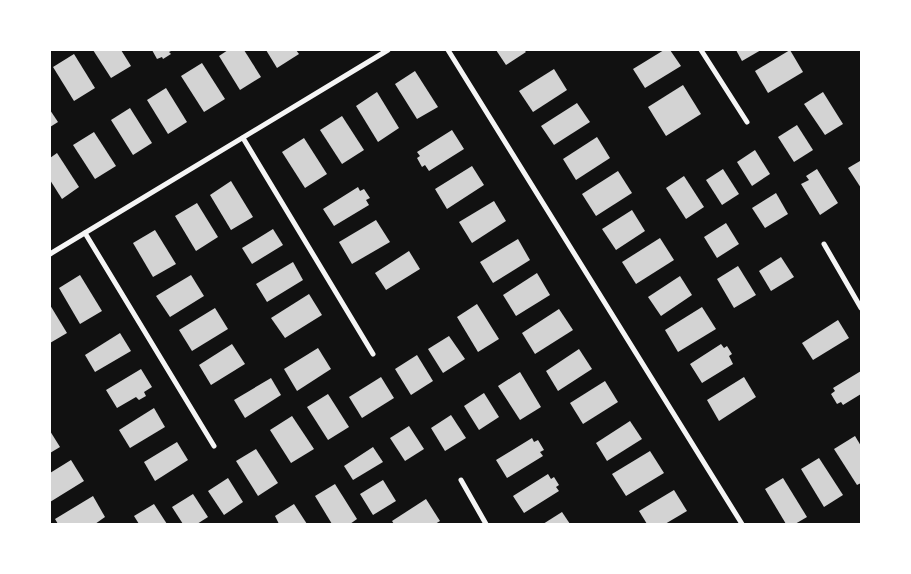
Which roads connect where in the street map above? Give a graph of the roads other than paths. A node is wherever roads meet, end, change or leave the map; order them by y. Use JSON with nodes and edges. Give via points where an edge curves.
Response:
{"nodes":[{"id":1,"x":388,"y":50,"type":"edge"},
{"id":2,"x":448,"y":50,"type":"edge"},
{"id":3,"x":701,"y":50,"type":"edge"},
{"id":4,"x":747,"y":122,"type":"dead end"},
{"id":5,"x":243,"y":138,"type":"junction"},
{"id":6,"x":85,"y":233,"type":"junction"},
{"id":7,"x":824,"y":244,"type":"dead end"},
{"id":8,"x":50,"y":254,"type":"edge"},
{"id":9,"x":861,"y":308,"type":"edge"},
{"id":10,"x":373,"y":354,"type":"dead end"},
{"id":11,"x":214,"y":446,"type":"dead end"},
{"id":12,"x":460,"y":480,"type":"dead end"},
{"id":13,"x":486,"y":524,"type":"edge"},
{"id":14,"x":742,"y":524,"type":"edge"}],
"edges":[{"from":1,"to":5,"type":"street"},
{"from":2,"to":14,"type":"street"},
{"from":3,"to":4,"type":"street"},
{"from":5,"to":6,"type":"street"},
{"from":5,"to":10,"type":"street"},
{"from":6,"to":8,"type":"street"},
{"from":6,"to":11,"type":"street"},
{"from":7,"to":9,"type":"street"},
{"from":12,"to":13,"type":"street"}]}
